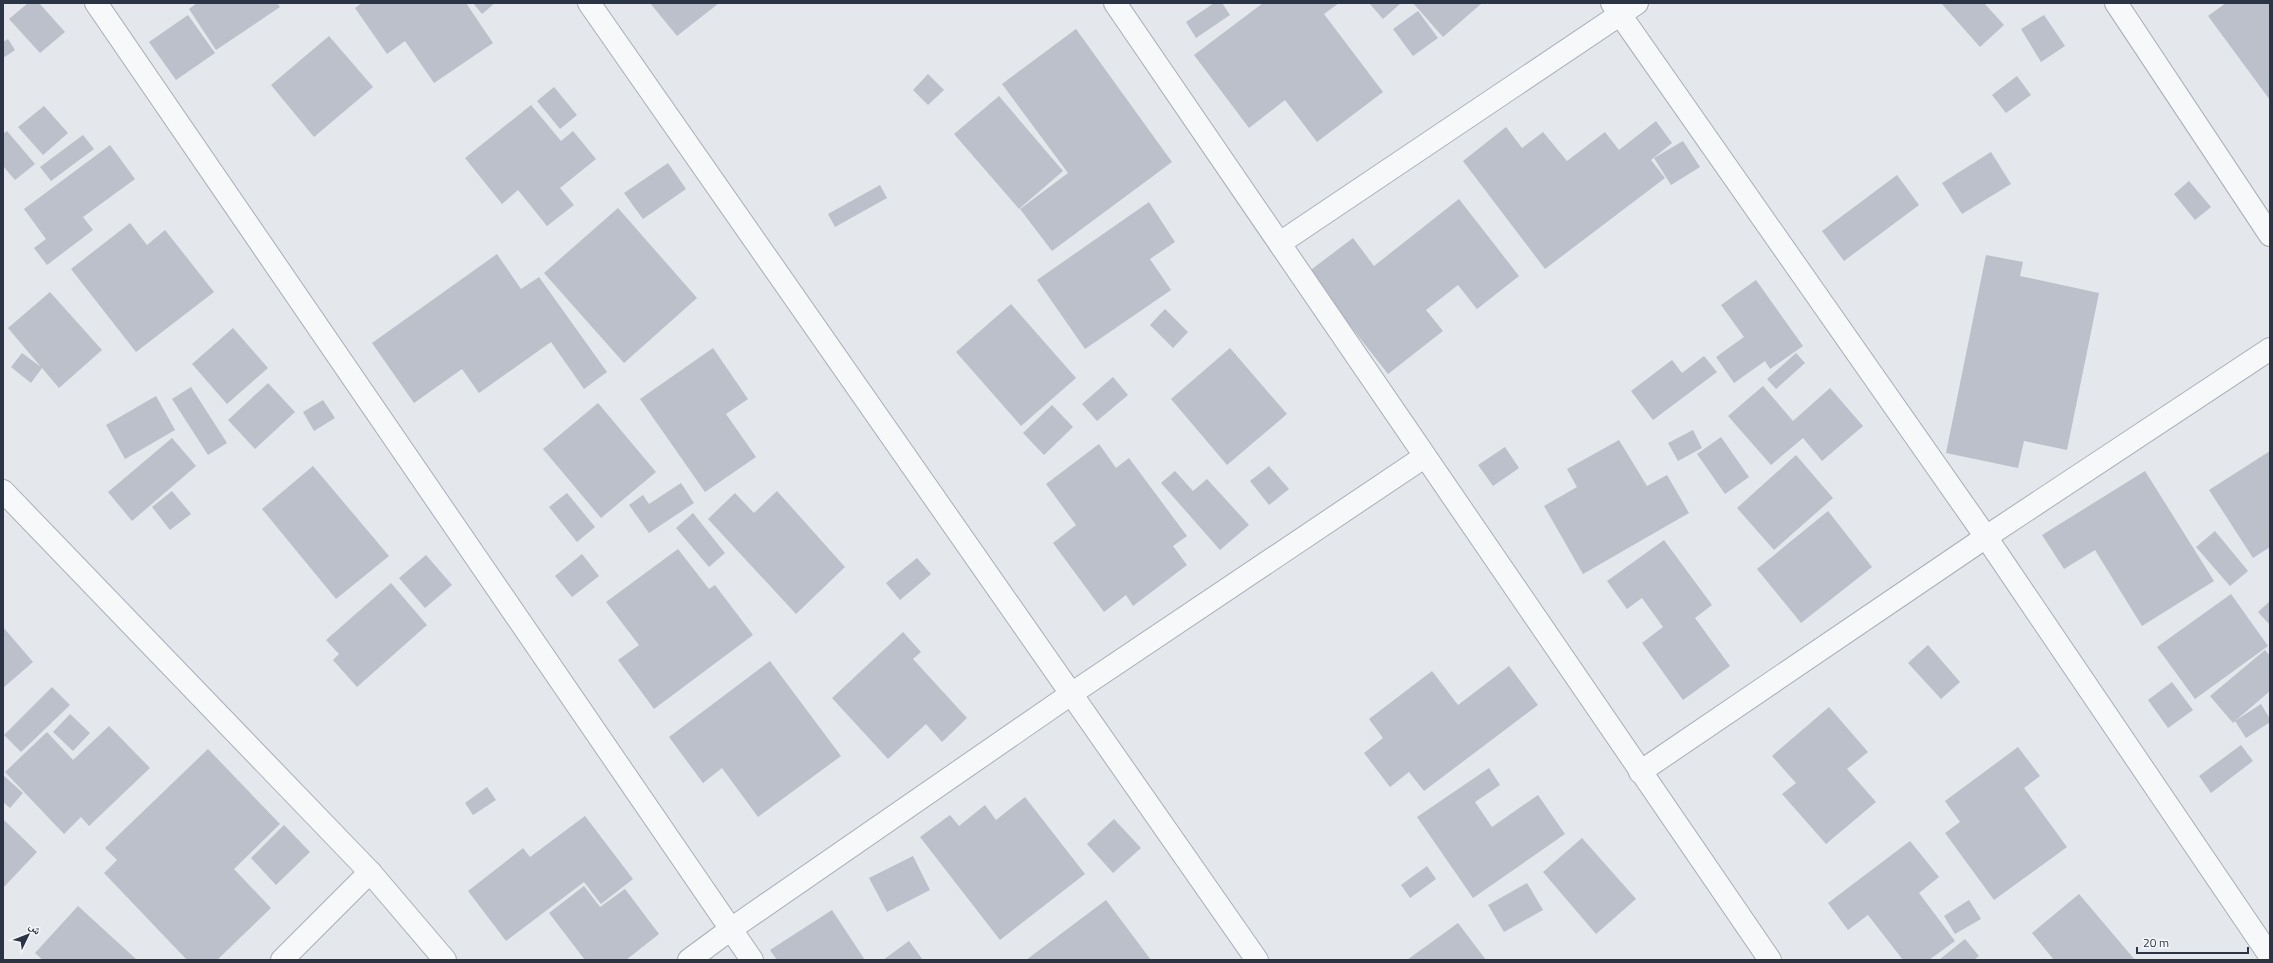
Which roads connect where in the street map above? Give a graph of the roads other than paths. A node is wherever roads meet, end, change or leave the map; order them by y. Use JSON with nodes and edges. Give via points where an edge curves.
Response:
{"nodes":[{"id":1,"x":96,"y":3,"type":"edge"},
{"id":2,"x":589,"y":3,"type":"edge"},
{"id":3,"x":1115,"y":3,"type":"edge"},
{"id":4,"x":2116,"y":3,"type":"edge"},
{"id":5,"x":1623,"y":7,"type":"edge"},
{"id":6,"x":2270,"y":235,"type":"edge"},
{"id":7,"x":1280,"y":243,"type":"junction"},
{"id":8,"x":2270,"y":349,"type":"edge"},
{"id":9,"x":1424,"y":457,"type":"junction"},
{"id":10,"x":3,"y":491,"type":"edge"},
{"id":11,"x":1986,"y":537,"type":"junction"},
{"id":12,"x":1071,"y":694,"type":"junction"},
{"id":13,"x":1640,"y":772,"type":"junction"},
{"id":14,"x":370,"y":872,"type":"junction"},
{"id":15,"x":731,"y":929,"type":"junction"},
{"id":16,"x":2270,"y":956,"type":"edge"},
{"id":17,"x":282,"y":960,"type":"edge"},
{"id":18,"x":445,"y":960,"type":"edge"},
{"id":19,"x":689,"y":960,"type":"edge"},
{"id":20,"x":752,"y":960,"type":"edge"},
{"id":21,"x":1257,"y":960,"type":"edge"},
{"id":22,"x":1770,"y":960,"type":"edge"}],
"edges":[{"from":1,"to":15,"type":"street"},
{"from":2,"to":12,"type":"street"},
{"from":3,"to":7,"type":"street"},
{"from":4,"to":6,"type":"street"},
{"from":5,"to":7,"type":"street"},
{"from":5,"to":11,"type":"street"},
{"from":7,"to":9,"type":"street"},
{"from":8,"to":11,"type":"street"},
{"from":9,"to":12,"type":"street"},
{"from":9,"to":13,"type":"street"},
{"from":10,"to":14,"type":"street"},
{"from":11,"to":13,"type":"street"},
{"from":11,"to":16,"type":"street"},
{"from":12,"to":15,"type":"street"},
{"from":12,"to":21,"type":"street"},
{"from":13,"to":22,"type":"street"},
{"from":14,"to":17,"type":"street"},
{"from":14,"to":18,"type":"street"},
{"from":15,"to":19,"type":"street"},
{"from":15,"to":20,"type":"street"}]}
